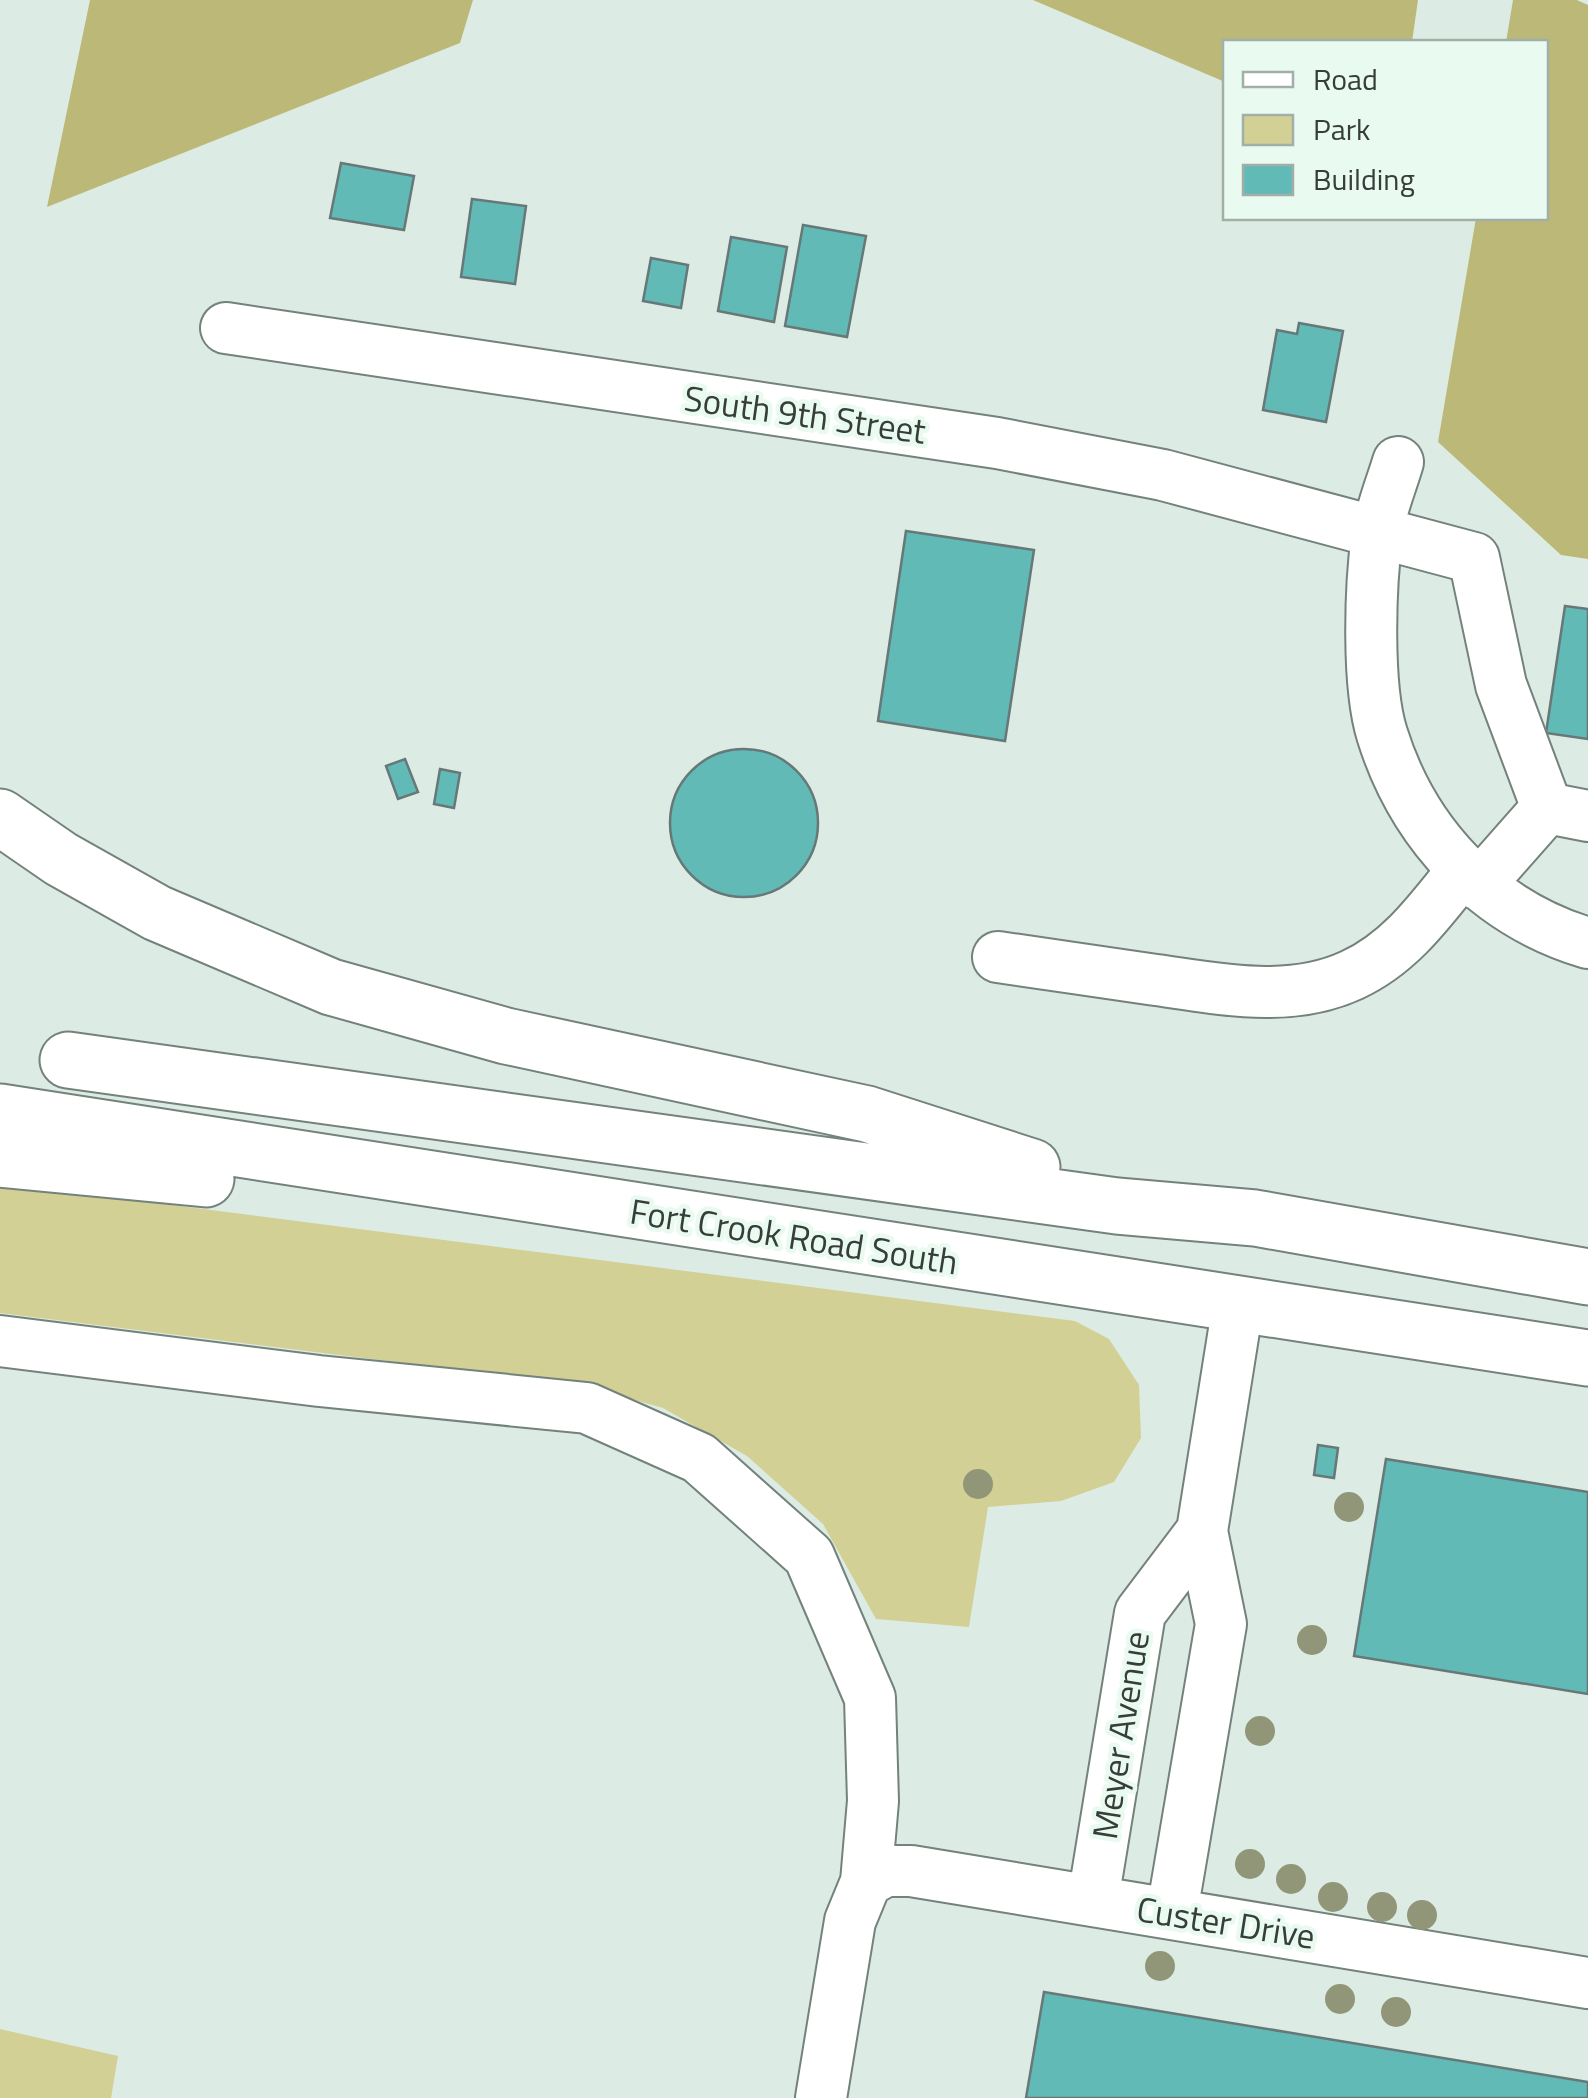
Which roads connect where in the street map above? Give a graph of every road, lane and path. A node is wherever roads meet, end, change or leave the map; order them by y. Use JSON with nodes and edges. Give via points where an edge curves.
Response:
{"nodes":[{"id":1,"x":226,"y":328,"type":"dead end"},
{"id":2,"x":1398,"y":462,"type":"dead end"},
{"id":3,"x":1377,"y":534,"type":"junction"},
{"id":4,"x":1568,"y":812,"type":"edge"},
{"id":5,"x":0,"y":817,"type":"edge"},
{"id":6,"x":1470,"y":878,"type":"junction"},
{"id":7,"x":1588,"y":943,"type":"edge"},
{"id":8,"x":998,"y":957,"type":"dead end"},
{"id":9,"x":68,"y":1060,"type":"dead end"},
{"id":10,"x":0,"y":1112,"type":"edge"},
{"id":11,"x":0,"y":1159,"type":"edge"},
{"id":12,"x":1254,"y":1218,"type":"junction"},
{"id":13,"x":752,"y":1230,"type":"junction"},
{"id":14,"x":1588,"y":1277,"type":"edge"},
{"id":15,"x":1238,"y":1305,"type":"junction"},
{"id":16,"x":0,"y":1341,"type":"edge"},
{"id":17,"x":1588,"y":1358,"type":"edge"},
{"id":18,"x":1202,"y":1530,"type":"junction"},
{"id":19,"x":866,"y":1882,"type":"junction"},
{"id":20,"x":1093,"y":1900,"type":"junction"},
{"id":21,"x":1172,"y":1912,"type":"junction"},
{"id":22,"x":1588,"y":1983,"type":"edge"},
{"id":23,"x":821,"y":2098,"type":"edge"}],
"edges":[{"from":1,"to":3,"type":"street","name":"South 9th Street","via":[[997,443],[1162,474]]},
{"from":2,"to":3,"type":"street"},
{"from":3,"to":4,"type":"street","name":"South 9th Street","via":[[1474,558],[1501,685]]},
{"from":3,"to":6,"type":"street","via":[[1372,678],[1381,731],[1400,782]]},
{"from":4,"to":6,"type":"street"},
{"from":5,"to":12,"type":"main road","via":[[157,912],[332,987],[506,1036],[867,1114],[1024,1166]]},
{"from":6,"to":7,"type":"street","via":[[1536,923]]},
{"from":6,"to":8,"type":"street","via":[[1388,953],[1323,986],[1239,992]]},
{"from":9,"to":12,"type":"main road","name":"Fort Crook Road South","via":[[1117,1206]]},
{"from":10,"to":13,"type":"main road","name":"Fort Crook Road South"},
{"from":11,"to":13,"type":"main road"},
{"from":12,"to":14,"type":"main road","name":"Fort Crook Road South"},
{"from":12,"to":15,"type":"main road"},
{"from":13,"to":15,"type":"main road","name":"Fort Crook Road South"},
{"from":15,"to":17,"type":"main road","name":"Fort Crook Road South"},
{"from":15,"to":18,"type":"street","name":"Meyer Avenue"},
{"from":16,"to":19,"type":"street","via":[[587,1408],[698,1458],[808,1556],[870,1698],[873,1802]]},
{"from":18,"to":20,"type":"street","name":"Meyer Avenue","via":[[1140,1613]]},
{"from":18,"to":21,"type":"street","name":"Meyer Avenue","via":[[1221,1624]]},
{"from":19,"to":20,"type":"street","name":"Custer Drive","via":[[885,1871],[911,1871]]},
{"from":19,"to":23,"type":"street","via":[[850,1921]]},
{"from":20,"to":21,"type":"street","name":"Custer Drive"},
{"from":21,"to":22,"type":"street","name":"Custer Drive"}]}
